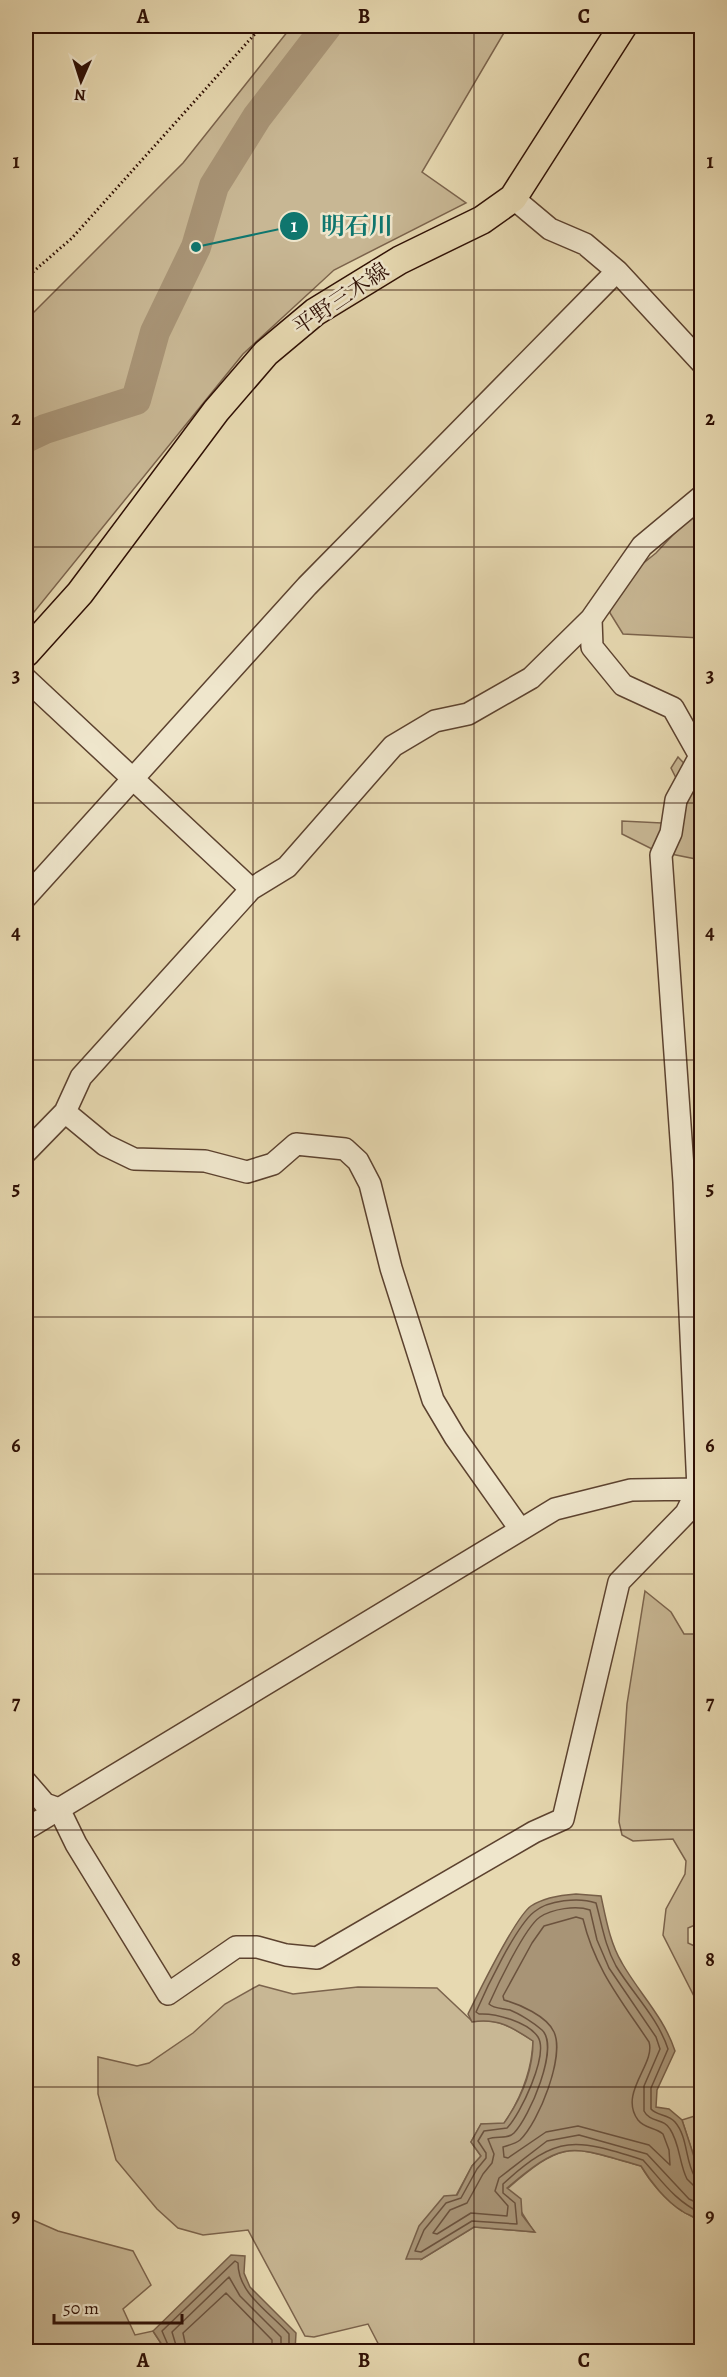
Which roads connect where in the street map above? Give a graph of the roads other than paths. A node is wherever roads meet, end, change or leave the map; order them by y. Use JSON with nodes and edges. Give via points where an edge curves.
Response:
{"nodes":[{"id":1,"x":623,"y":26,"type":"edge"},
{"id":2,"x":513,"y":198,"type":"junction"},
{"id":3,"x":617,"y":271,"type":"junction"},
{"id":4,"x":702,"y":363,"type":"edge"},
{"id":5,"x":702,"y":496,"type":"edge"},
{"id":6,"x":591,"y":619,"type":"junction"},
{"id":7,"x":26,"y":653,"type":"edge"},
{"id":8,"x":26,"y":679,"type":"edge"},
{"id":9,"x":134,"y":777,"type":"junction"},
{"id":10,"x":251,"y":889,"type":"junction"},
{"id":11,"x":26,"y":897,"type":"edge"},
{"id":12,"x":65,"y":1112,"type":"junction"},
{"id":13,"x":26,"y":1152,"type":"edge"},
{"id":14,"x":698,"y":1489,"type":"junction"},
{"id":15,"x":520,"y":1529,"type":"junction"},
{"id":16,"x":26,"y":1782,"type":"edge"},
{"id":17,"x":58,"y":1809,"type":"junction"},
{"id":18,"x":26,"y":1829,"type":"edge"}],
"edges":[{"from":1,"to":2,"type":"main road","name":"平野三木線"},
{"from":2,"to":3,"type":"street","via":[[550,229],[585,244]]},
{"from":2,"to":7,"type":"main road","name":"平野三木線","via":[[482,220],[400,260],[315,312],[266,353],[216,411],[80,593]]},
{"from":3,"to":4,"type":"street"},
{"from":3,"to":9,"type":"street","via":[[307,586]]},
{"from":5,"to":6,"type":"street","via":[[642,546]]},
{"from":6,"to":10,"type":"street","via":[[531,678],[468,714],[435,721],[393,746],[287,867]]},
{"from":6,"to":14,"type":"street","via":[[592,647],[623,685],[673,708],[700,756],[676,800],[671,833],[661,855],[684,1182]]},
{"from":8,"to":9,"type":"street"},
{"from":9,"to":10,"type":"street"},
{"from":9,"to":11,"type":"street"},
{"from":10,"to":12,"type":"street","via":[[81,1077]]},
{"from":12,"to":13,"type":"street"},
{"from":12,"to":15,"type":"street","via":[[105,1145],[134,1159],[205,1161],[247,1172],[273,1164],[296,1144],[345,1149],[358,1161],[370,1184],[391,1268],[433,1400]]},
{"from":14,"to":15,"type":"street","via":[[631,1490],[555,1509]]},
{"from":14,"to":17,"type":"street","via":[[686,1513],[619,1582],[563,1819],[534,1832],[317,1959],[257,1947],[236,1947],[168,1994]]},
{"from":15,"to":17,"type":"street"},
{"from":16,"to":17,"type":"street","via":[[45,1804]]},
{"from":17,"to":18,"type":"street"}]}
